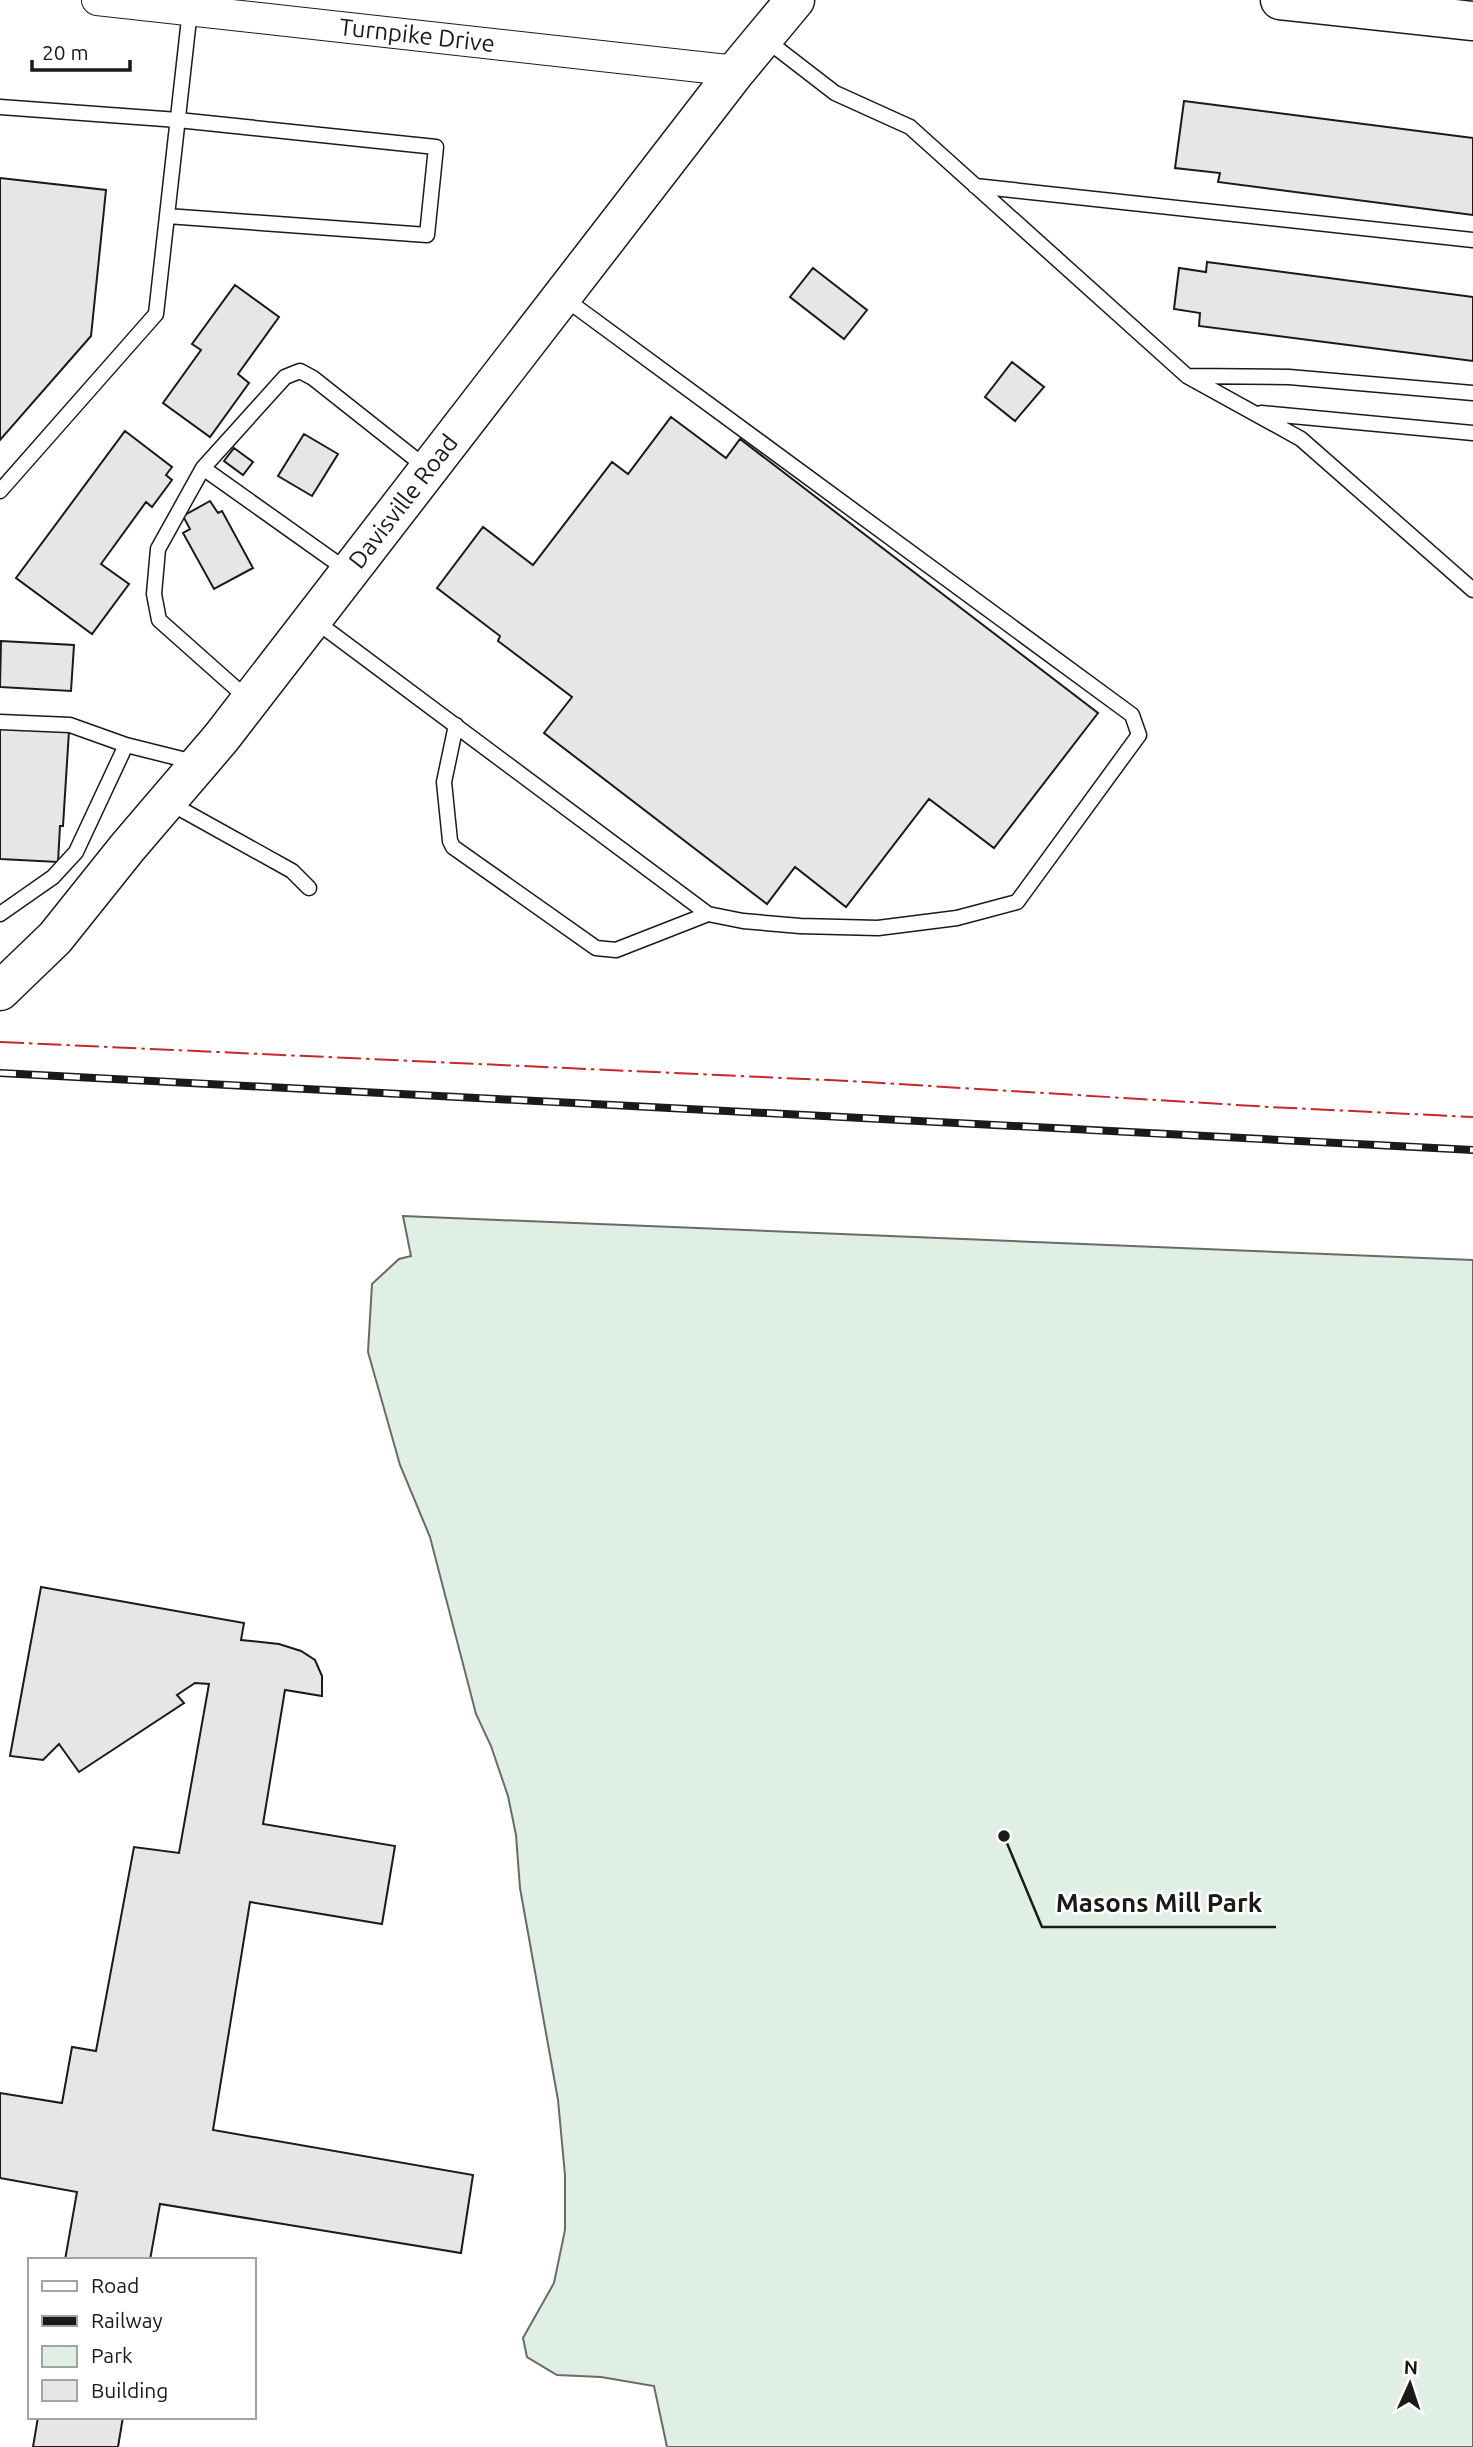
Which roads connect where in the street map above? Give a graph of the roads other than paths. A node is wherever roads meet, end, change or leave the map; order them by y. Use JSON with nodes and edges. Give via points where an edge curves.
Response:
{"nodes":[{"id":1,"x":97,"y":0,"type":"edge"},
{"id":2,"x":1280,"y":0,"type":"edge"},
{"id":3,"x":793,"y":3,"type":"edge"},
{"id":4,"x":190,"y":10,"type":"junction"},
{"id":5,"x":1473,"y":21,"type":"edge"},
{"id":6,"x":764,"y":38,"type":"junction"},
{"id":7,"x":736,"y":71,"type":"junction"},
{"id":8,"x":0,"y":107,"type":"edge"},
{"id":9,"x":178,"y":120,"type":"junction"},
{"id":10,"x":975,"y":186,"type":"junction"},
{"id":11,"x":167,"y":216,"type":"junction"},
{"id":12,"x":1473,"y":240,"type":"edge"},
{"id":13,"x":562,"y":297,"type":"junction"},
{"id":14,"x":1187,"y":376,"type":"junction"},
{"id":15,"x":1473,"y":393,"type":"edge"},
{"id":16,"x":1252,"y":413,"type":"junction"},
{"id":17,"x":1473,"y":433,"type":"edge"},
{"id":18,"x":203,"y":468,"type":"junction"},
{"id":19,"x":429,"y":470,"type":"junction"},
{"id":20,"x":0,"y":491,"type":"edge"},
{"id":21,"x":350,"y":572,"type":"junction"},
{"id":22,"x":1473,"y":590,"type":"edge"},
{"id":23,"x":313,"y":620,"type":"junction"},
{"id":24,"x":250,"y":701,"type":"junction"},
{"id":25,"x":0,"y":722,"type":"edge"},
{"id":26,"x":456,"y":725,"type":"junction"},
{"id":27,"x":125,"y":745,"type":"junction"},
{"id":28,"x":199,"y":764,"type":"junction"},
{"id":29,"x":167,"y":801,"type":"junction"},
{"id":30,"x":310,"y":888,"type":"dead end"},
{"id":31,"x":0,"y":914,"type":"edge"},
{"id":32,"x":708,"y":914,"type":"junction"},
{"id":33,"x":0,"y":991,"type":"edge"}],
"edges":[{"from":1,"to":4,"type":"street","name":"Turnpike Drive"},
{"from":2,"to":5,"type":"main road"},
{"from":3,"to":6,"type":"main road","name":"Davisville Road"},
{"from":4,"to":7,"type":"street","name":"Turnpike Drive"},
{"from":4,"to":9,"type":"lane"},
{"from":6,"to":7,"type":"main road","name":"Davisville Road"},
{"from":6,"to":10,"type":"lane","via":[[835,93],[910,127]]},
{"from":7,"to":13,"type":"main road","name":"Davisville Road"},
{"from":8,"to":9,"type":"lane"},
{"from":9,"to":11,"type":"lane"},
{"from":9,"to":11,"type":"lane","via":[[436,147],[427,235]]},
{"from":10,"to":12,"type":"lane"},
{"from":10,"to":14,"type":"lane"},
{"from":11,"to":20,"type":"lane","via":[[156,314]]},
{"from":13,"to":19,"type":"main road","name":"Davisville Road"},
{"from":13,"to":32,"type":"lane","via":[[1132,715],[1139,735],[1017,902],[957,918],[878,928],[800,926]]},
{"from":14,"to":15,"type":"lane","via":[[1289,377]]},
{"from":14,"to":16,"type":"lane"},
{"from":16,"to":17,"type":"lane"},
{"from":16,"to":22,"type":"lane","via":[[1301,439]]},
{"from":18,"to":19,"type":"lane","via":[[285,377],[300,371]]},
{"from":18,"to":21,"type":"lane"},
{"from":18,"to":24,"type":"lane","via":[[158,549],[154,594],[159,620]]},
{"from":19,"to":21,"type":"main road","name":"Davisville Road"},
{"from":21,"to":23,"type":"main road","name":"Davisville Road"},
{"from":23,"to":24,"type":"main road","name":"Davisville Road"},
{"from":23,"to":26,"type":"lane"},
{"from":24,"to":28,"type":"main road","name":"Davisville Road"},
{"from":25,"to":27,"type":"lane","via":[[70,725]]},
{"from":26,"to":32,"type":"lane"},
{"from":26,"to":32,"type":"lane","via":[[444,782],[453,847],[596,948],[616,950]]},
{"from":27,"to":28,"type":"lane"},
{"from":27,"to":31,"type":"lane","via":[[76,852],[53,877]]},
{"from":28,"to":29,"type":"main road","name":"Davisville Road"},
{"from":29,"to":30,"type":"lane","via":[[292,871]]},
{"from":29,"to":33,"type":"main road","name":"Davisville Road","via":[[55,938]]}]}
